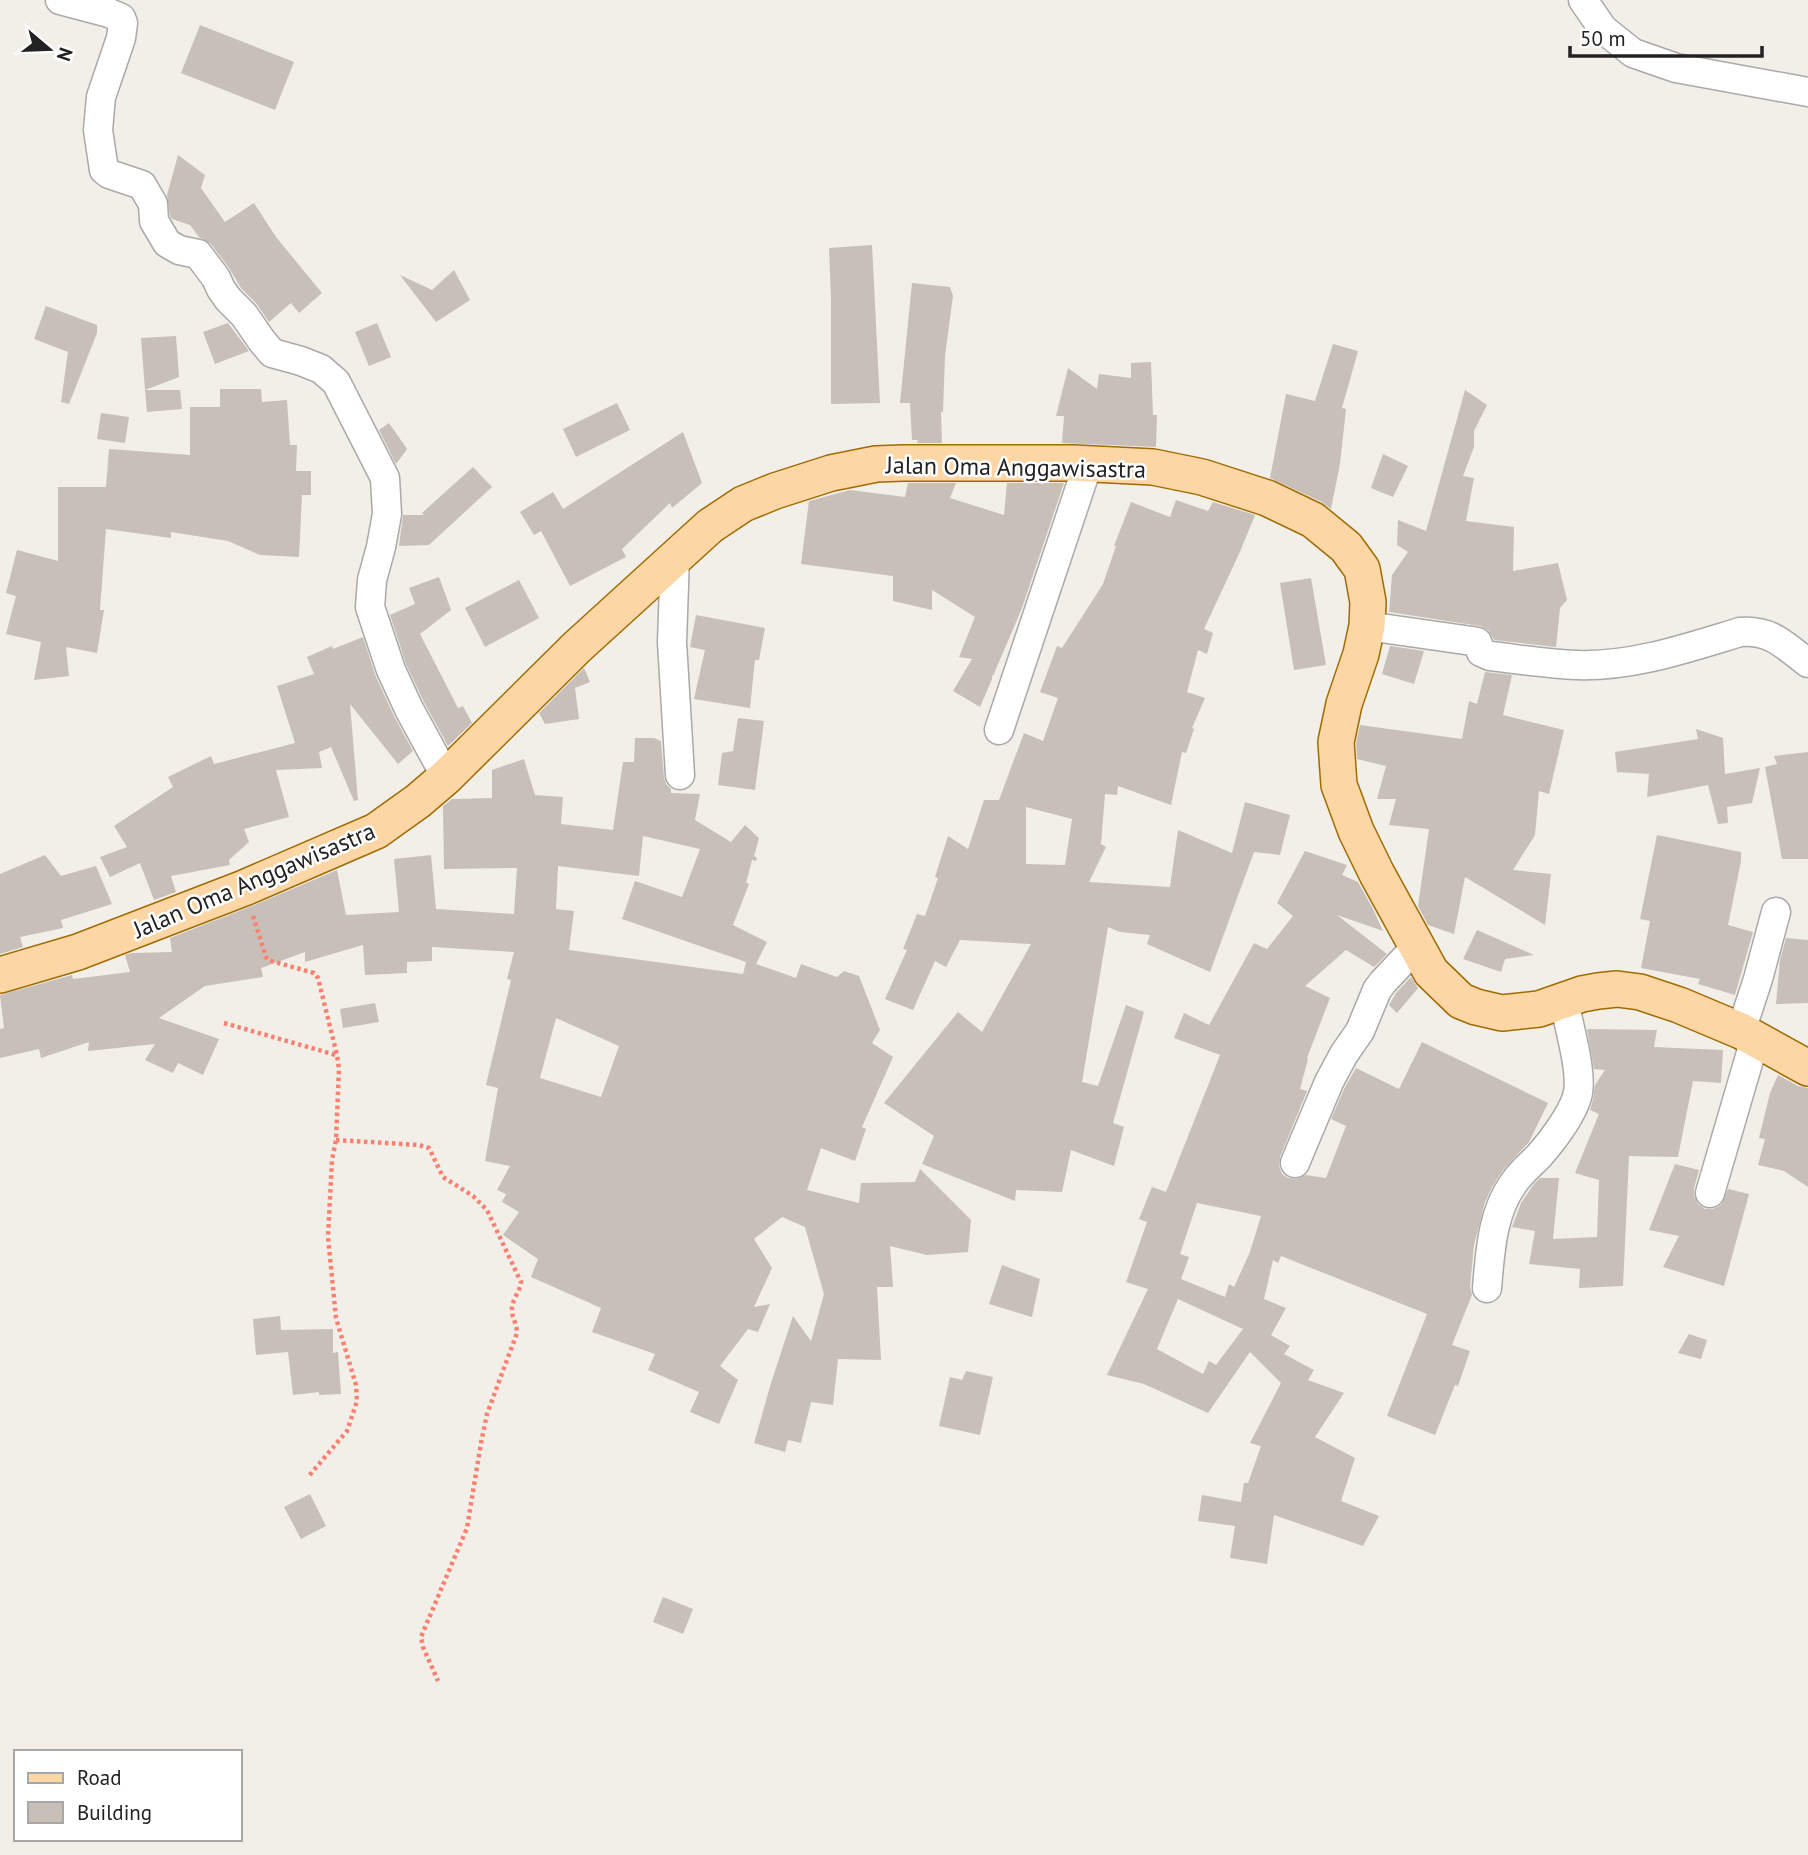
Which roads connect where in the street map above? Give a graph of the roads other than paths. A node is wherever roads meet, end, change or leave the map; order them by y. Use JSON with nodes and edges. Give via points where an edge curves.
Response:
{"nodes":[{"id":1,"x":60,"y":0,"type":"edge"},
{"id":2,"x":1583,"y":0,"type":"edge"},
{"id":3,"x":1808,"y":92,"type":"edge"},
{"id":4,"x":1088,"y":464,"type":"junction"},
{"id":5,"x":675,"y":557,"type":"junction"},
{"id":6,"x":1367,"y":626,"type":"junction"},
{"id":7,"x":1808,"y":663,"type":"edge"},
{"id":8,"x":999,"y":730,"type":"dead end"},
{"id":9,"x":680,"y":775,"type":"dead end"},
{"id":10,"x":446,"y":777,"type":"junction"},
{"id":11,"x":1776,"y":912,"type":"dead end"},
{"id":12,"x":1417,"y":946,"type":"junction"},
{"id":13,"x":0,"y":975,"type":"edge"},
{"id":14,"x":1564,"y":1001,"type":"junction"},
{"id":15,"x":1748,"y":1035,"type":"junction"},
{"id":16,"x":1808,"y":1069,"type":"edge"},
{"id":17,"x":1295,"y":1163,"type":"dead end"},
{"id":18,"x":1710,"y":1193,"type":"dead end"},
{"id":19,"x":1487,"y":1288,"type":"dead end"}],
"edges":[{"from":1,"to":10,"type":"street","via":[[109,13],[123,23],[101,97],[98,130],[104,170],[142,185],[167,243],[198,254],[272,353],[321,369],[335,382],[385,478],[387,514],[370,607],[391,670]]},
{"from":2,"to":3,"type":"street","via":[[1603,29],[1633,54],[1676,68]]},
{"from":4,"to":5,"type":"main road","name":"Jalan Oma Anggawisastra","via":[[903,463],[852,468],[743,504],[709,526]]},
{"from":4,"to":6,"type":"main road","name":"Jalan Oma Anggawisastra","via":[[1153,467],[1202,477],[1267,498],[1314,520],[1346,547],[1362,569]]},
{"from":4,"to":8,"type":"street"},
{"from":5,"to":9,"type":"street","via":[[672,642]]},
{"from":5,"to":10,"type":"main road","name":"Jalan Oma Anggawisastra"},
{"from":6,"to":7,"type":"street","via":[[1477,642],[1481,652],[1490,656],[1577,665],[1655,657],[1752,631],[1772,637]]},
{"from":6,"to":12,"type":"main road","name":"Jalan Oma Anggawisastra","via":[[1336,742],[1339,785],[1356,831]]},
{"from":10,"to":13,"type":"main road","name":"Jalan Oma Anggawisastra","via":[[376,831],[78,952]]},
{"from":11,"to":15,"type":"street"},
{"from":12,"to":14,"type":"main road","name":"Jalan Oma Anggawisastra","via":[[1431,972],[1461,1000],[1476,1007],[1518,1012]]},
{"from":12,"to":17,"type":"street","via":[[1377,990],[1360,1031],[1329,1082]]},
{"from":14,"to":15,"type":"main road","name":"Jalan Oma Anggawisastra","via":[[1598,991],[1640,992]]},
{"from":14,"to":19,"type":"street","via":[[1576,1063],[1577,1097],[1545,1149],[1504,1199],[1497,1215]]},
{"from":15,"to":16,"type":"main road","name":"Jalan Oma Anggawisastra"},
{"from":15,"to":18,"type":"street"}]}
